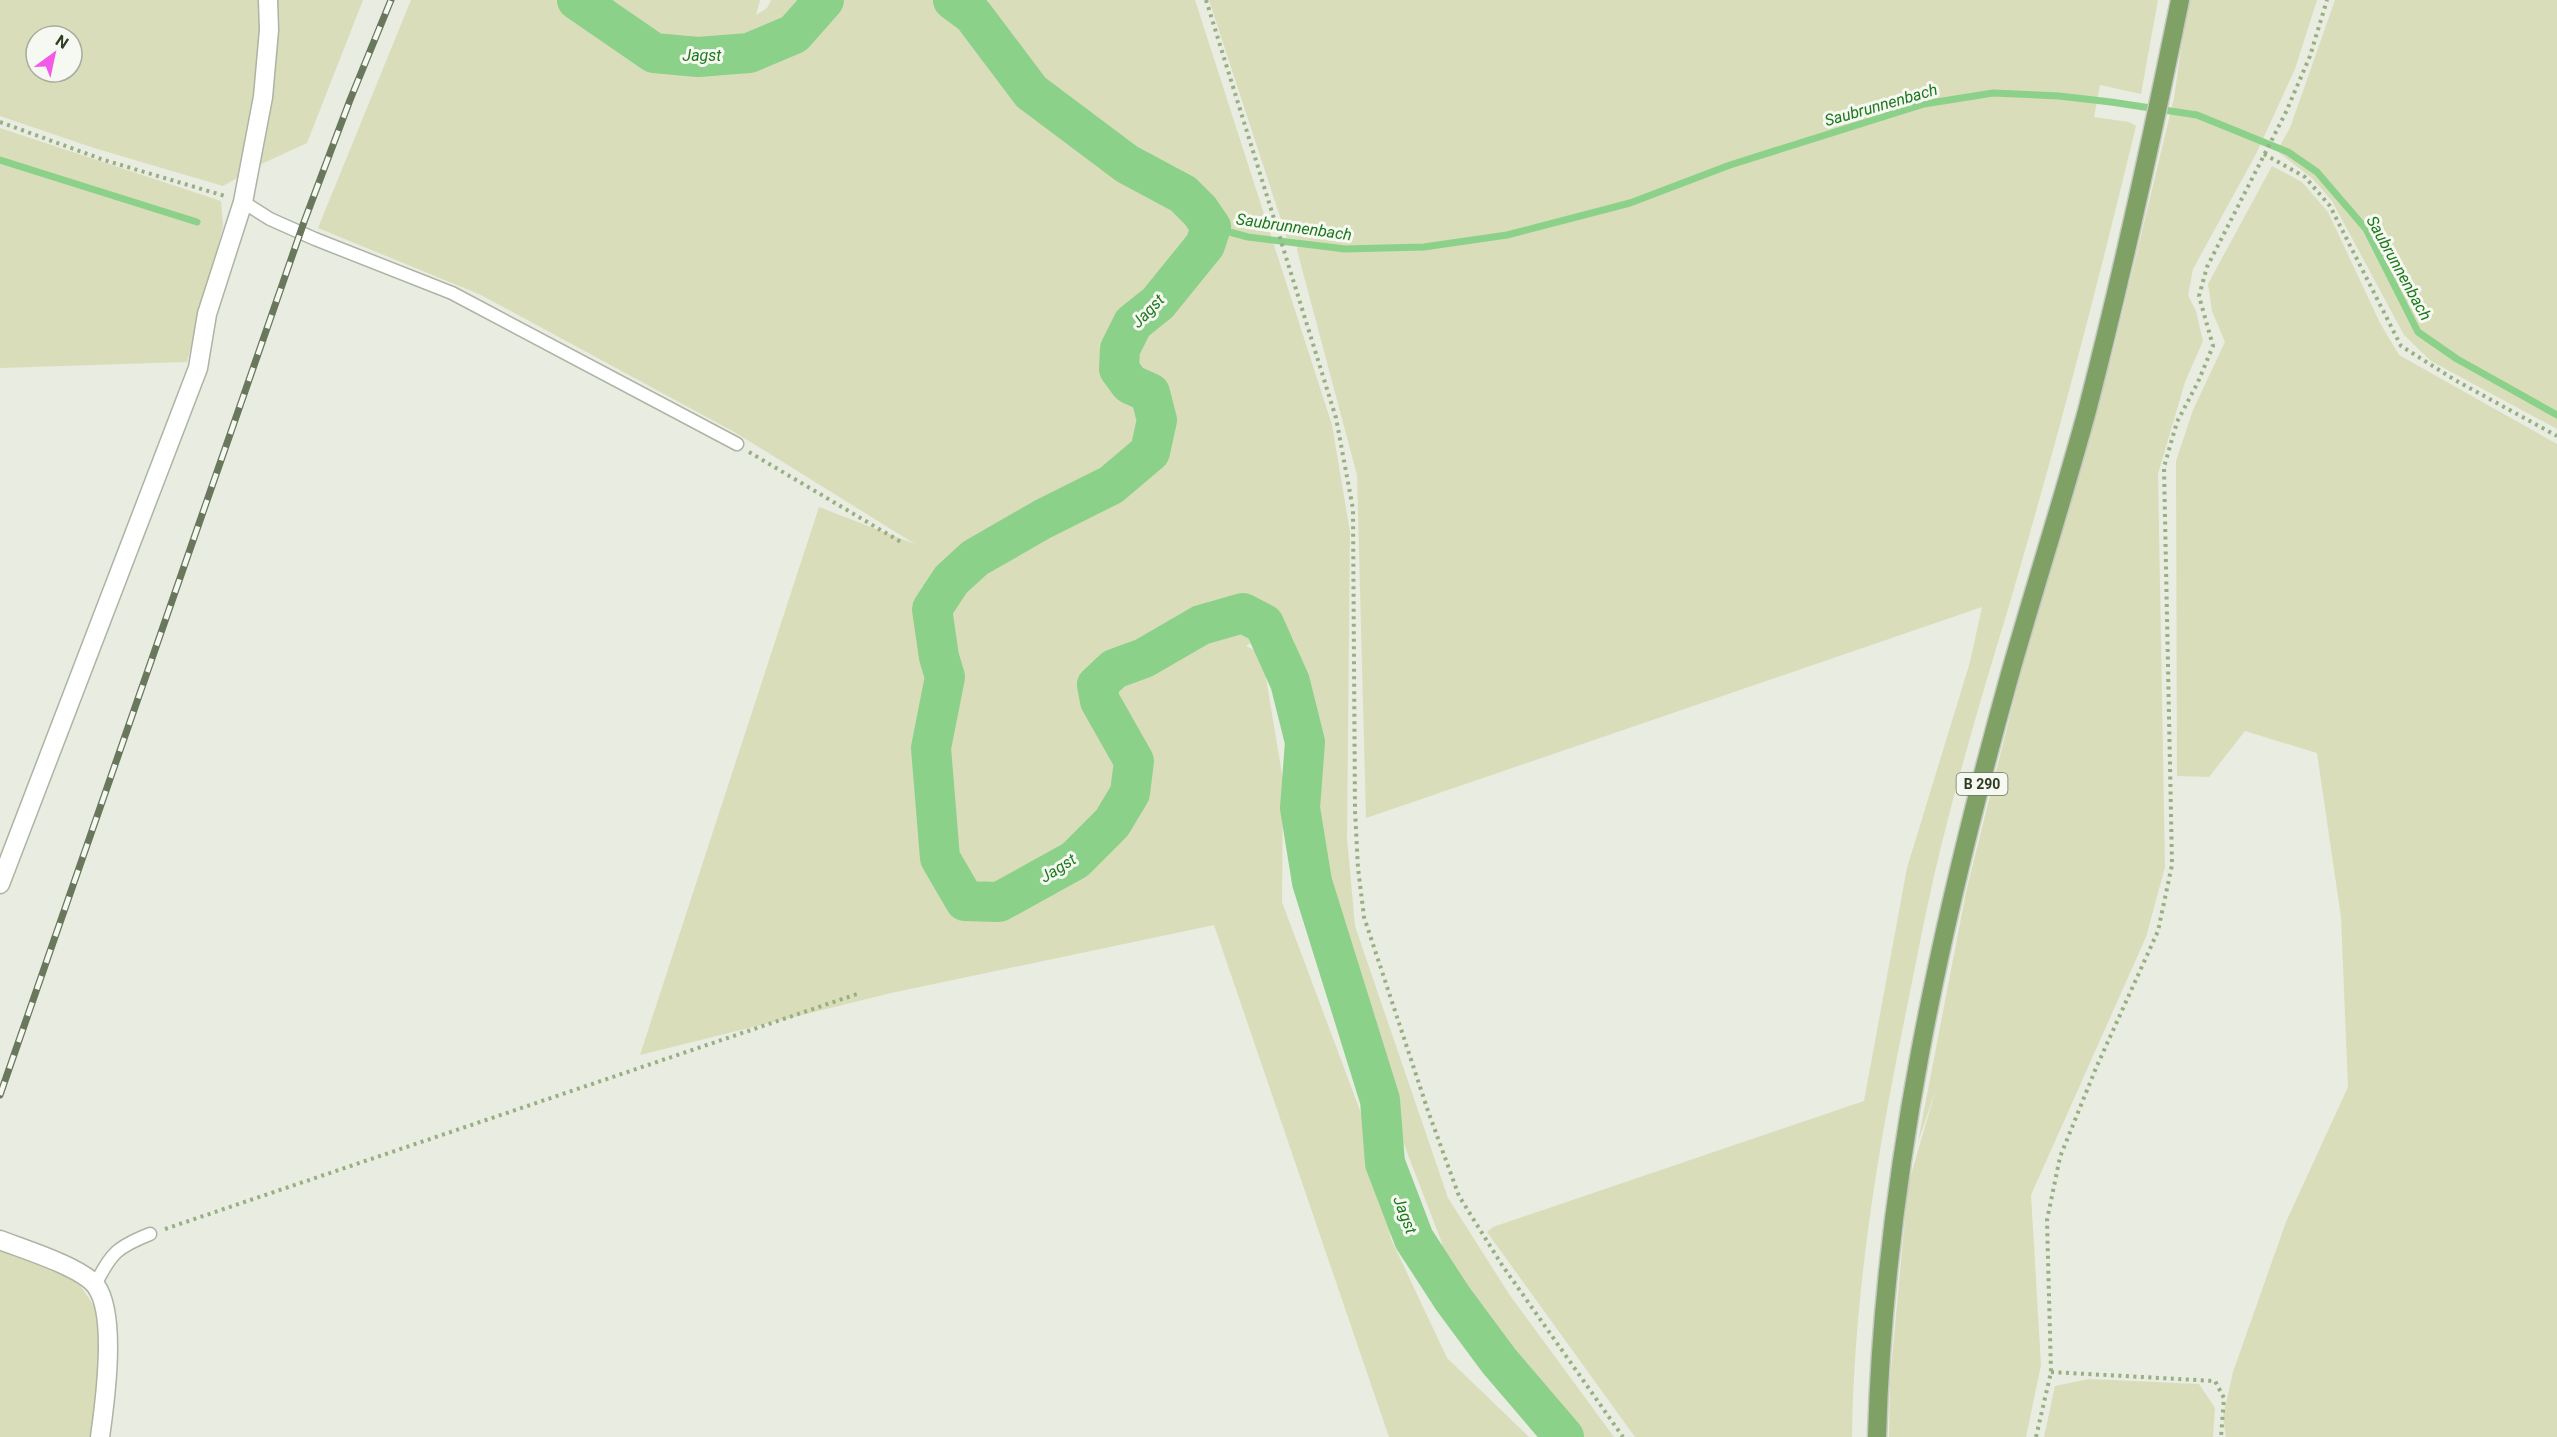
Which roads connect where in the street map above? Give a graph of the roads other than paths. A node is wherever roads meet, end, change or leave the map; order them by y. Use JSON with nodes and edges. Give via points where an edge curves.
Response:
{"nodes":[{"id":1,"x":268,"y":0,"type":"edge"},
{"id":2,"x":2180,"y":0,"type":"edge"},
{"id":3,"x":243,"y":202,"type":"junction"},
{"id":4,"x":737,"y":444,"type":"road end"},
{"id":5,"x":0,"y":885,"type":"edge"},
{"id":6,"x":150,"y":1234,"type":"road end"},
{"id":7,"x":0,"y":1240,"type":"edge"},
{"id":8,"x":95,"y":1285,"type":"junction"},
{"id":9,"x":100,"y":1437,"type":"edge"},
{"id":10,"x":1876,"y":1437,"type":"edge"}],
"edges":[{"from":1,"to":3,"type":"street","via":[[263,97]]},
{"from":2,"to":10,"type":"main road","number":"B 290","via":[[2132,226],[2086,412],[2010,676],[1960,868],[1927,1018],[1900,1173],[1879,1358]]},
{"from":3,"to":4,"type":"lane","via":[[306,235],[461,298]]},
{"from":3,"to":5,"type":"street","via":[[207,314],[198,369]]},
{"from":6,"to":8,"type":"lane","via":[[125,1244],[108,1259]]},
{"from":7,"to":8,"type":"street","via":[[73,1269]]},
{"from":8,"to":9,"type":"street","via":[[106,1319],[108,1381]]}]}
